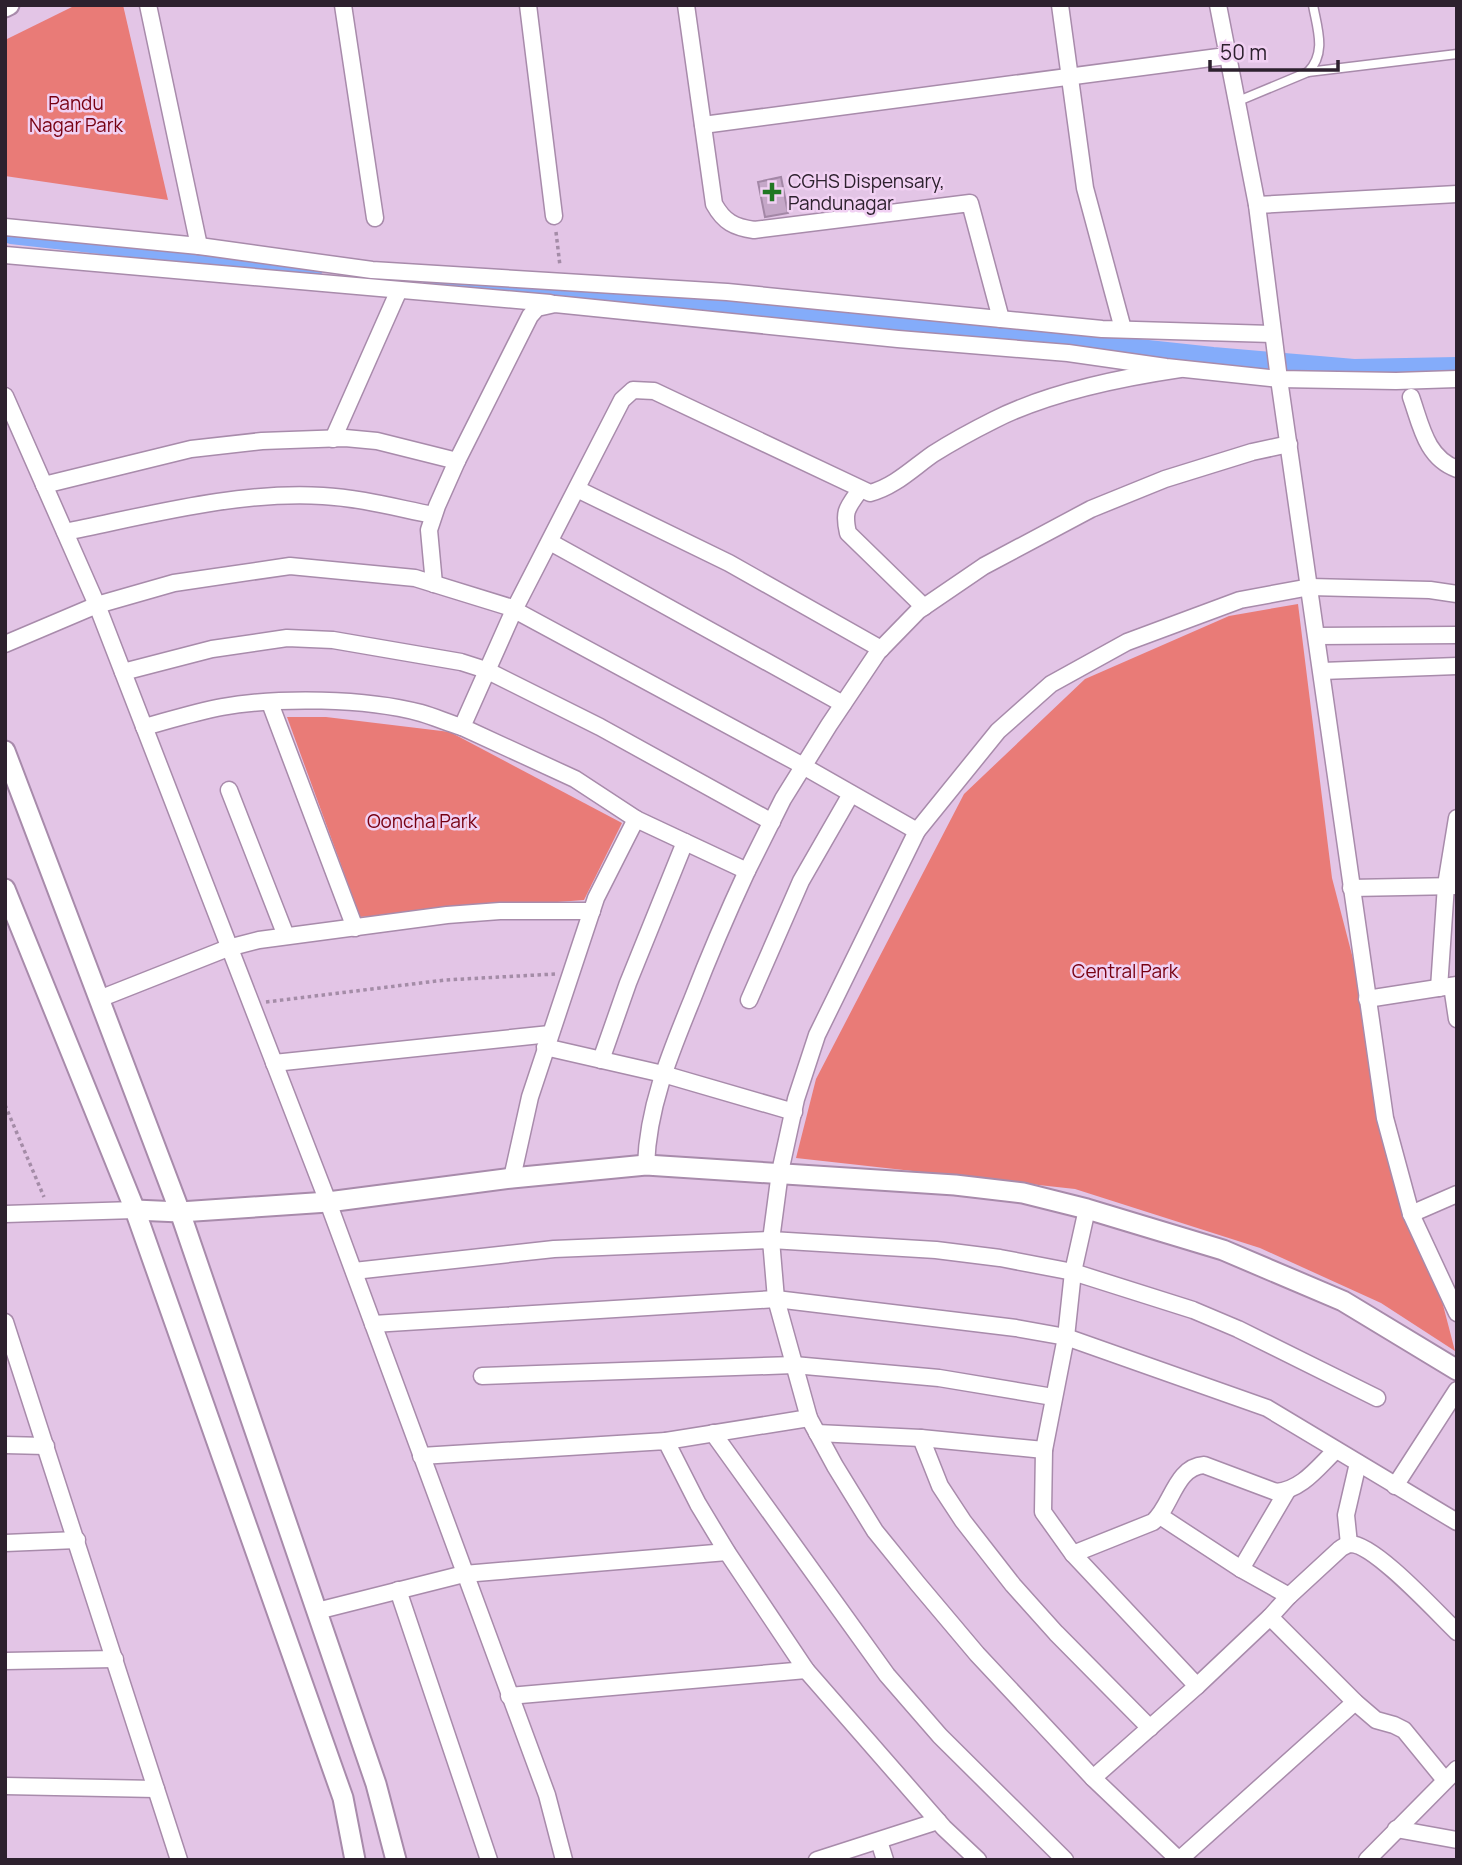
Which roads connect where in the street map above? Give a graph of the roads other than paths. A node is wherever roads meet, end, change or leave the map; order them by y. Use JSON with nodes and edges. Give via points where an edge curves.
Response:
{"nodes":[{"id":1,"x":148,"y":5,"type":"edge"},
{"id":2,"x":343,"y":5,"type":"edge"},
{"id":3,"x":528,"y":5,"type":"edge"},
{"id":4,"x":686,"y":5,"type":"edge"},
{"id":5,"x":1060,"y":5,"type":"edge"},
{"id":6,"x":1218,"y":5,"type":"edge"},
{"id":7,"x":1314,"y":5,"type":"edge"},
{"id":8,"x":1457,"y":54,"type":"edge"},
{"id":9,"x":1226,"y":56,"type":"junction"},
{"id":10,"x":1308,"y":72,"type":"junction"},
{"id":11,"x":1070,"y":78,"type":"junction"},
{"id":12,"x":1236,"y":102,"type":"junction"},
{"id":13,"x":703,"y":124,"type":"junction"},
{"id":14,"x":1457,"y":194,"type":"edge"},
{"id":15,"x":1257,"y":205,"type":"junction"},
{"id":16,"x":554,"y":216,"type":"road end"},
{"id":17,"x":375,"y":218,"type":"dead end"},
{"id":18,"x":5,"y":227,"type":"edge"},
{"id":19,"x":199,"y":246,"type":"junction"},
{"id":20,"x":5,"y":255,"type":"edge"},
{"id":21,"x":399,"y":290,"type":"junction"},
{"id":22,"x":555,"y":304,"type":"junction"},
{"id":23,"x":1001,"y":318,"type":"junction"},
{"id":24,"x":1123,"y":329,"type":"junction"},
{"id":25,"x":1273,"y":334,"type":"junction"},
{"id":26,"x":1180,"y":369,"type":"junction"},
{"id":27,"x":1278,"y":376,"type":"junction"},
{"id":28,"x":1457,"y":379,"type":"edge"},
{"id":29,"x":5,"y":396,"type":"edge"},
{"id":30,"x":1411,"y":397,"type":"dead end"},
{"id":31,"x":333,"y":439,"type":"junction"},
{"id":32,"x":1289,"y":444,"type":"junction"},
{"id":33,"x":457,"y":461,"type":"junction"},
{"id":34,"x":1457,"y":469,"type":"edge"},
{"id":35,"x":44,"y":485,"type":"junction"},
{"id":36,"x":577,"y":489,"type":"junction"},
{"id":37,"x":860,"y":490,"type":"junction"},
{"id":38,"x":433,"y":515,"type":"junction"},
{"id":39,"x":65,"y":532,"type":"junction"},
{"id":40,"x":550,"y":542,"type":"junction"},
{"id":41,"x":434,"y":584,"type":"junction"},
{"id":42,"x":1310,"y":587,"type":"junction"},
{"id":43,"x":1457,"y":594,"type":"edge"},
{"id":44,"x":97,"y":605,"type":"junction"},
{"id":45,"x":924,"y":607,"type":"junction"},
{"id":46,"x":514,"y":610,"type":"junction"},
{"id":47,"x":1457,"y":635,"type":"edge"},
{"id":48,"x":1317,"y":636,"type":"junction"},
{"id":49,"x":5,"y":644,"type":"edge"},
{"id":50,"x":881,"y":649,"type":"junction"},
{"id":51,"x":1457,"y":666,"type":"edge"},
{"id":52,"x":486,"y":670,"type":"junction"},
{"id":53,"x":1322,"y":671,"type":"junction"},
{"id":54,"x":123,"y":672,"type":"junction"},
{"id":55,"x":270,"y":703,"type":"junction"},
{"id":56,"x":843,"y":704,"type":"junction"},
{"id":57,"x":144,"y":727,"type":"junction"},
{"id":58,"x":462,"y":727,"type":"junction"},
{"id":59,"x":5,"y":751,"type":"edge"},
{"id":60,"x":803,"y":766,"type":"junction"},
{"id":61,"x":229,"y":790,"type":"dead end"},
{"id":62,"x":851,"y":794,"type":"junction"},
{"id":63,"x":1457,"y":818,"type":"edge"},
{"id":64,"x":636,"y":819,"type":"junction"},
{"id":65,"x":772,"y":822,"type":"junction"},
{"id":66,"x":917,"y":831,"type":"junction"},
{"id":67,"x":685,"y":842,"type":"junction"},
{"id":68,"x":747,"y":871,"type":"junction"},
{"id":69,"x":1451,"y":885,"type":"edge"},
{"id":70,"x":1351,"y":888,"type":"junction"},
{"id":71,"x":5,"y":889,"type":"edge"},
{"id":72,"x":592,"y":911,"type":"junction"},
{"id":73,"x":355,"y":928,"type":"junction"},
{"id":74,"x":286,"y":936,"type":"junction"},
{"id":75,"x":228,"y":948,"type":"junction"},
{"id":76,"x":1449,"y":987,"type":"edge"},
{"id":77,"x":99,"y":999,"type":"junction"},
{"id":78,"x":1367,"y":999,"type":"junction"},
{"id":79,"x":749,"y":1000,"type":"dead end"},
{"id":80,"x":1457,"y":1018,"type":"edge"},
{"id":81,"x":548,"y":1041,"type":"junction"},
{"id":82,"x":601,"y":1060,"type":"junction"},
{"id":83,"x":274,"y":1063,"type":"junction"},
{"id":84,"x":663,"y":1074,"type":"junction"},
{"id":85,"x":794,"y":1111,"type":"junction"},
{"id":86,"x":646,"y":1165,"type":"junction"},
{"id":87,"x":780,"y":1172,"type":"junction"},
{"id":88,"x":512,"y":1178,"type":"junction"},
{"id":89,"x":1457,"y":1194,"type":"edge"},
{"id":90,"x":328,"y":1202,"type":"junction"},
{"id":91,"x":1087,"y":1209,"type":"junction"},
{"id":92,"x":135,"y":1210,"type":"junction"},
{"id":93,"x":180,"y":1212,"type":"junction"},
{"id":94,"x":5,"y":1214,"type":"edge"},
{"id":95,"x":1412,"y":1214,"type":"junction"},
{"id":96,"x":771,"y":1240,"type":"junction"},
{"id":97,"x":354,"y":1271,"type":"junction"},
{"id":98,"x":1073,"y":1272,"type":"junction"},
{"id":99,"x":776,"y":1299,"type":"junction"},
{"id":100,"x":1457,"y":1313,"type":"edge"},
{"id":101,"x":5,"y":1322,"type":"edge"},
{"id":102,"x":373,"y":1324,"type":"junction"},
{"id":103,"x":1066,"y":1337,"type":"junction"},
{"id":104,"x":8,"y":1342,"type":"edge"},
{"id":105,"x":794,"y":1365,"type":"junction"},
{"id":106,"x":1457,"y":1370,"type":"edge"},
{"id":107,"x":482,"y":1376,"type":"dead end"},
{"id":108,"x":1457,"y":1390,"type":"edge"},
{"id":109,"x":1053,"y":1397,"type":"junction"},
{"id":110,"x":1377,"y":1398,"type":"dead end"},
{"id":111,"x":809,"y":1418,"type":"junction"},
{"id":112,"x":713,"y":1433,"type":"junction"},
{"id":113,"x":817,"y":1433,"type":"junction"},
{"id":114,"x":921,"y":1438,"type":"junction"},
{"id":115,"x":666,"y":1441,"type":"junction"},
{"id":116,"x":5,"y":1445,"type":"edge"},
{"id":117,"x":46,"y":1446,"type":"junction"},
{"id":118,"x":1044,"y":1450,"type":"junction"},
{"id":119,"x":1336,"y":1450,"type":"junction"},
{"id":120,"x":421,"y":1456,"type":"junction"},
{"id":121,"x":1358,"y":1463,"type":"junction"},
{"id":122,"x":1395,"y":1486,"type":"junction"},
{"id":123,"x":1287,"y":1491,"type":"junction"},
{"id":124,"x":1160,"y":1516,"type":"junction"},
{"id":125,"x":1457,"y":1522,"type":"edge"},
{"id":126,"x":77,"y":1541,"type":"junction"},
{"id":127,"x":5,"y":1544,"type":"edge"},
{"id":128,"x":1349,"y":1544,"type":"junction"},
{"id":129,"x":727,"y":1552,"type":"junction"},
{"id":130,"x":1073,"y":1555,"type":"junction"},
{"id":131,"x":1241,"y":1569,"type":"junction"},
{"id":132,"x":464,"y":1574,"type":"junction"},
{"id":133,"x":398,"y":1590,"type":"junction"},
{"id":134,"x":1289,"y":1596,"type":"junction"},
{"id":135,"x":317,"y":1611,"type":"junction"},
{"id":136,"x":1270,"y":1617,"type":"junction"},
{"id":137,"x":1457,"y":1632,"type":"edge"},
{"id":138,"x":115,"y":1659,"type":"junction"},
{"id":139,"x":5,"y":1661,"type":"edge"},
{"id":140,"x":806,"y":1670,"type":"junction"},
{"id":141,"x":1197,"y":1686,"type":"junction"},
{"id":142,"x":509,"y":1696,"type":"junction"},
{"id":143,"x":1355,"y":1702,"type":"junction"},
{"id":144,"x":1150,"y":1728,"type":"junction"},
{"id":145,"x":1451,"y":1775,"type":"edge"},
{"id":146,"x":1093,"y":1778,"type":"junction"},
{"id":147,"x":5,"y":1786,"type":"edge"},
{"id":148,"x":156,"y":1789,"type":"junction"},
{"id":149,"x":938,"y":1821,"type":"junction"},
{"id":150,"x":1396,"y":1829,"type":"junction"},
{"id":151,"x":956,"y":1839,"type":"junction"},
{"id":152,"x":1457,"y":1840,"type":"edge"},
{"id":153,"x":879,"y":1841,"type":"junction"},
{"id":154,"x":823,"y":1859,"type":"edge"},
{"id":155,"x":179,"y":1860,"type":"edge"},
{"id":156,"x":355,"y":1860,"type":"edge"},
{"id":157,"x":396,"y":1860,"type":"edge"},
{"id":158,"x":489,"y":1860,"type":"edge"},
{"id":159,"x":564,"y":1860,"type":"edge"},
{"id":160,"x":885,"y":1860,"type":"edge"},
{"id":161,"x":959,"y":1860,"type":"edge"},
{"id":162,"x":978,"y":1860,"type":"edge"},
{"id":163,"x":1065,"y":1860,"type":"edge"},
{"id":164,"x":1367,"y":1860,"type":"edge"}],
"edges":[{"from":1,"to":19,"type":"street"},
{"from":2,"to":17,"type":"street"},
{"from":3,"to":16,"type":"street"},
{"from":4,"to":13,"type":"street"},
{"from":5,"to":11,"type":"street"},
{"from":6,"to":9,"type":"street"},
{"from":7,"to":10,"type":"lane","via":[[1320,46],[1316,64]]},
{"from":8,"to":10,"type":"lane"},
{"from":9,"to":11,"type":"street"},
{"from":9,"to":12,"type":"street"},
{"from":10,"to":12,"type":"lane"},
{"from":11,"to":13,"type":"street"},
{"from":11,"to":24,"type":"street","via":[[1085,188]]},
{"from":12,"to":15,"type":"street"},
{"from":13,"to":23,"type":"street","via":[[714,204],[722,219],[737,228],[754,230],[970,203]]},
{"from":14,"to":15,"type":"street"},
{"from":15,"to":25,"type":"street"},
{"from":18,"to":19,"type":"street"},
{"from":19,"to":23,"type":"street","via":[[372,270],[727,292]]},
{"from":20,"to":21,"type":"street"},
{"from":21,"to":22,"type":"street"},
{"from":21,"to":31,"type":"street"},
{"from":22,"to":26,"type":"street"},
{"from":22,"to":33,"type":"street","via":[[537,308],[530,316]]},
{"from":23,"to":24,"type":"street"},
{"from":24,"to":25,"type":"street"},
{"from":25,"to":27,"type":"street"},
{"from":26,"to":27,"type":"street"},
{"from":26,"to":37,"type":"street","via":[[1055,396],[996,419],[877,491]]},
{"from":27,"to":28,"type":"street"},
{"from":27,"to":32,"type":"street"},
{"from":29,"to":35,"type":"street"},
{"from":30,"to":34,"type":"street","via":[[1433,454]]},
{"from":31,"to":33,"type":"street","via":[[377,441]]},
{"from":31,"to":35,"type":"street","via":[[191,449]]},
{"from":32,"to":42,"type":"street"},
{"from":32,"to":45,"type":"street","via":[[1165,479],[1091,509],[984,566]]},
{"from":33,"to":38,"type":"street"},
{"from":35,"to":39,"type":"street"},
{"from":36,"to":37,"type":"street","via":[[622,400],[633,390],[643,389]]},
{"from":36,"to":40,"type":"street"},
{"from":36,"to":50,"type":"street","via":[[729,563]]},
{"from":37,"to":45,"type":"street","via":[[847,509],[848,533]]},
{"from":38,"to":39,"type":"street","via":[[323,496],[240,498]]},
{"from":38,"to":41,"type":"street","via":[[429,530]]},
{"from":39,"to":44,"type":"street"},
{"from":40,"to":46,"type":"street"},
{"from":40,"to":56,"type":"street"},
{"from":41,"to":44,"type":"street","via":[[415,578],[290,566],[174,583]]},
{"from":41,"to":46,"type":"street"},
{"from":42,"to":43,"type":"street"},
{"from":42,"to":48,"type":"street"},
{"from":42,"to":66,"type":"street","via":[[1240,600],[1177,623],[1127,642],[1051,684],[998,731]]},
{"from":44,"to":49,"type":"street"},
{"from":44,"to":54,"type":"street"},
{"from":45,"to":50,"type":"street"},
{"from":46,"to":52,"type":"street"},
{"from":46,"to":60,"type":"street"},
{"from":47,"to":48,"type":"street"},
{"from":48,"to":53,"type":"street"},
{"from":50,"to":56,"type":"street"},
{"from":51,"to":53,"type":"street"},
{"from":52,"to":54,"type":"street","via":[[333,640],[287,638],[212,649]]},
{"from":52,"to":58,"type":"street"},
{"from":52,"to":65,"type":"street"},
{"from":53,"to":70,"type":"street"},
{"from":54,"to":57,"type":"street"},
{"from":55,"to":57,"type":"street","via":[[223,707]]},
{"from":55,"to":58,"type":"street","via":[[380,706]]},
{"from":55,"to":73,"type":"street"},
{"from":56,"to":60,"type":"street"},
{"from":57,"to":75,"type":"street"},
{"from":58,"to":64,"type":"street","via":[[575,779]]},
{"from":59,"to":77,"type":"street"},
{"from":60,"to":62,"type":"street"},
{"from":60,"to":65,"type":"street"},
{"from":61,"to":74,"type":"street"},
{"from":62,"to":66,"type":"street"},
{"from":62,"to":79,"type":"street","via":[[801,881]]},
{"from":63,"to":69,"type":"street"},
{"from":64,"to":67,"type":"street"},
{"from":64,"to":72,"type":"street"},
{"from":65,"to":68,"type":"street"},
{"from":66,"to":85,"type":"street","via":[[817,1035]]},
{"from":67,"to":68,"type":"street"},
{"from":67,"to":82,"type":"street"},
{"from":68,"to":84,"type":"street"},
{"from":69,"to":70,"type":"street"},
{"from":69,"to":76,"type":"street"},
{"from":70,"to":78,"type":"street"},
{"from":71,"to":92,"type":"street"},
{"from":72,"to":73,"type":"street","via":[[500,911]]},
{"from":72,"to":81,"type":"street"},
{"from":73,"to":74,"type":"street"},
{"from":74,"to":75,"type":"street"},
{"from":75,"to":77,"type":"street"},
{"from":75,"to":83,"type":"street"},
{"from":76,"to":78,"type":"street"},
{"from":76,"to":80,"type":"street"},
{"from":77,"to":93,"type":"street"},
{"from":78,"to":95,"type":"street","via":[[1385,1118]]},
{"from":81,"to":82,"type":"street"},
{"from":81,"to":83,"type":"street"},
{"from":81,"to":88,"type":"street"},
{"from":82,"to":84,"type":"street"},
{"from":83,"to":90,"type":"street"},
{"from":84,"to":85,"type":"street"},
{"from":84,"to":86,"type":"street","via":[[647,1138]]},
{"from":85,"to":87,"type":"street"},
{"from":86,"to":87,"type":"street"},
{"from":86,"to":88,"type":"street"},
{"from":87,"to":91,"type":"street","via":[[1023,1193]]},
{"from":87,"to":96,"type":"street"},
{"from":88,"to":90,"type":"street"},
{"from":89,"to":95,"type":"street"},
{"from":90,"to":93,"type":"street"},
{"from":90,"to":97,"type":"street"},
{"from":91,"to":98,"type":"street"},
{"from":91,"to":106,"type":"street","via":[[1223,1250],[1343,1301]]},
{"from":92,"to":93,"type":"street"},
{"from":92,"to":94,"type":"street"},
{"from":92,"to":156,"type":"street","via":[[343,1798]]},
{"from":93,"to":135,"type":"street"},
{"from":95,"to":100,"type":"street"},
{"from":96,"to":97,"type":"street","via":[[554,1249]]},
{"from":96,"to":98,"type":"street","via":[[936,1250]]},
{"from":96,"to":99,"type":"street"},
{"from":97,"to":102,"type":"street"},
{"from":98,"to":103,"type":"street"},
{"from":98,"to":110,"type":"street","via":[[1193,1310]]},
{"from":99,"to":102,"type":"street"},
{"from":99,"to":103,"type":"street"},
{"from":99,"to":105,"type":"street"},
{"from":101,"to":104,"type":"street"},
{"from":102,"to":120,"type":"street"},
{"from":103,"to":109,"type":"street"},
{"from":103,"to":119,"type":"street","via":[[1267,1408]]},
{"from":104,"to":117,"type":"street"},
{"from":105,"to":107,"type":"street"},
{"from":105,"to":109,"type":"street","via":[[939,1378]]},
{"from":105,"to":111,"type":"street"},
{"from":108,"to":122,"type":"street"},
{"from":109,"to":118,"type":"street"},
{"from":111,"to":112,"type":"street"},
{"from":111,"to":113,"type":"street"},
{"from":112,"to":115,"type":"street"},
{"from":112,"to":163,"type":"street","via":[[887,1675],[940,1736]]},
{"from":113,"to":114,"type":"street"},
{"from":113,"to":146,"type":"street","via":[[875,1531],[976,1654]]},
{"from":114,"to":118,"type":"street"},
{"from":114,"to":144,"type":"street","via":[[940,1486],[971,1532],[1056,1633]]},
{"from":115,"to":120,"type":"street"},
{"from":115,"to":129,"type":"street"},
{"from":116,"to":117,"type":"street"},
{"from":117,"to":126,"type":"street"},
{"from":118,"to":130,"type":"street","via":[[1043,1512]]},
{"from":119,"to":121,"type":"street"},
{"from":119,"to":123,"type":"street"},
{"from":120,"to":132,"type":"street"},
{"from":121,"to":122,"type":"street"},
{"from":121,"to":128,"type":"street","via":[[1346,1515]]},
{"from":122,"to":125,"type":"street"},
{"from":123,"to":124,"type":"street","via":[[1276,1492],[1198,1466],[1185,1472]]},
{"from":123,"to":131,"type":"street"},
{"from":124,"to":130,"type":"street"},
{"from":124,"to":131,"type":"street"},
{"from":126,"to":127,"type":"street"},
{"from":126,"to":138,"type":"street"},
{"from":128,"to":134,"type":"street"},
{"from":128,"to":137,"type":"street","via":[[1364,1548],[1401,1578]]},
{"from":129,"to":132,"type":"street"},
{"from":129,"to":140,"type":"street"},
{"from":130,"to":141,"type":"street"},
{"from":131,"to":134,"type":"street"},
{"from":132,"to":133,"type":"street"},
{"from":132,"to":142,"type":"street"},
{"from":133,"to":135,"type":"street"},
{"from":133,"to":158,"type":"street"},
{"from":134,"to":136,"type":"street"},
{"from":135,"to":157,"type":"street","via":[[376,1784]]},
{"from":136,"to":141,"type":"street"},
{"from":136,"to":143,"type":"street"},
{"from":138,"to":139,"type":"street"},
{"from":138,"to":148,"type":"street"},
{"from":140,"to":142,"type":"street"},
{"from":140,"to":149,"type":"street"},
{"from":141,"to":144,"type":"street"},
{"from":142,"to":159,"type":"street","via":[[547,1795]]},
{"from":143,"to":145,"type":"street","via":[[1376,1720],[1404,1730]]},
{"from":143,"to":146,"type":"street","via":[[1179,1860]]},
{"from":144,"to":146,"type":"street"},
{"from":145,"to":150,"type":"street"},
{"from":147,"to":148,"type":"street"},
{"from":148,"to":155,"type":"street"},
{"from":149,"to":151,"type":"street"},
{"from":149,"to":153,"type":"street"},
{"from":150,"to":152,"type":"street"},
{"from":150,"to":164,"type":"street"},
{"from":151,"to":161,"type":"street"},
{"from":151,"to":162,"type":"street"},
{"from":153,"to":154,"type":"street"},
{"from":153,"to":160,"type":"street"}]}
